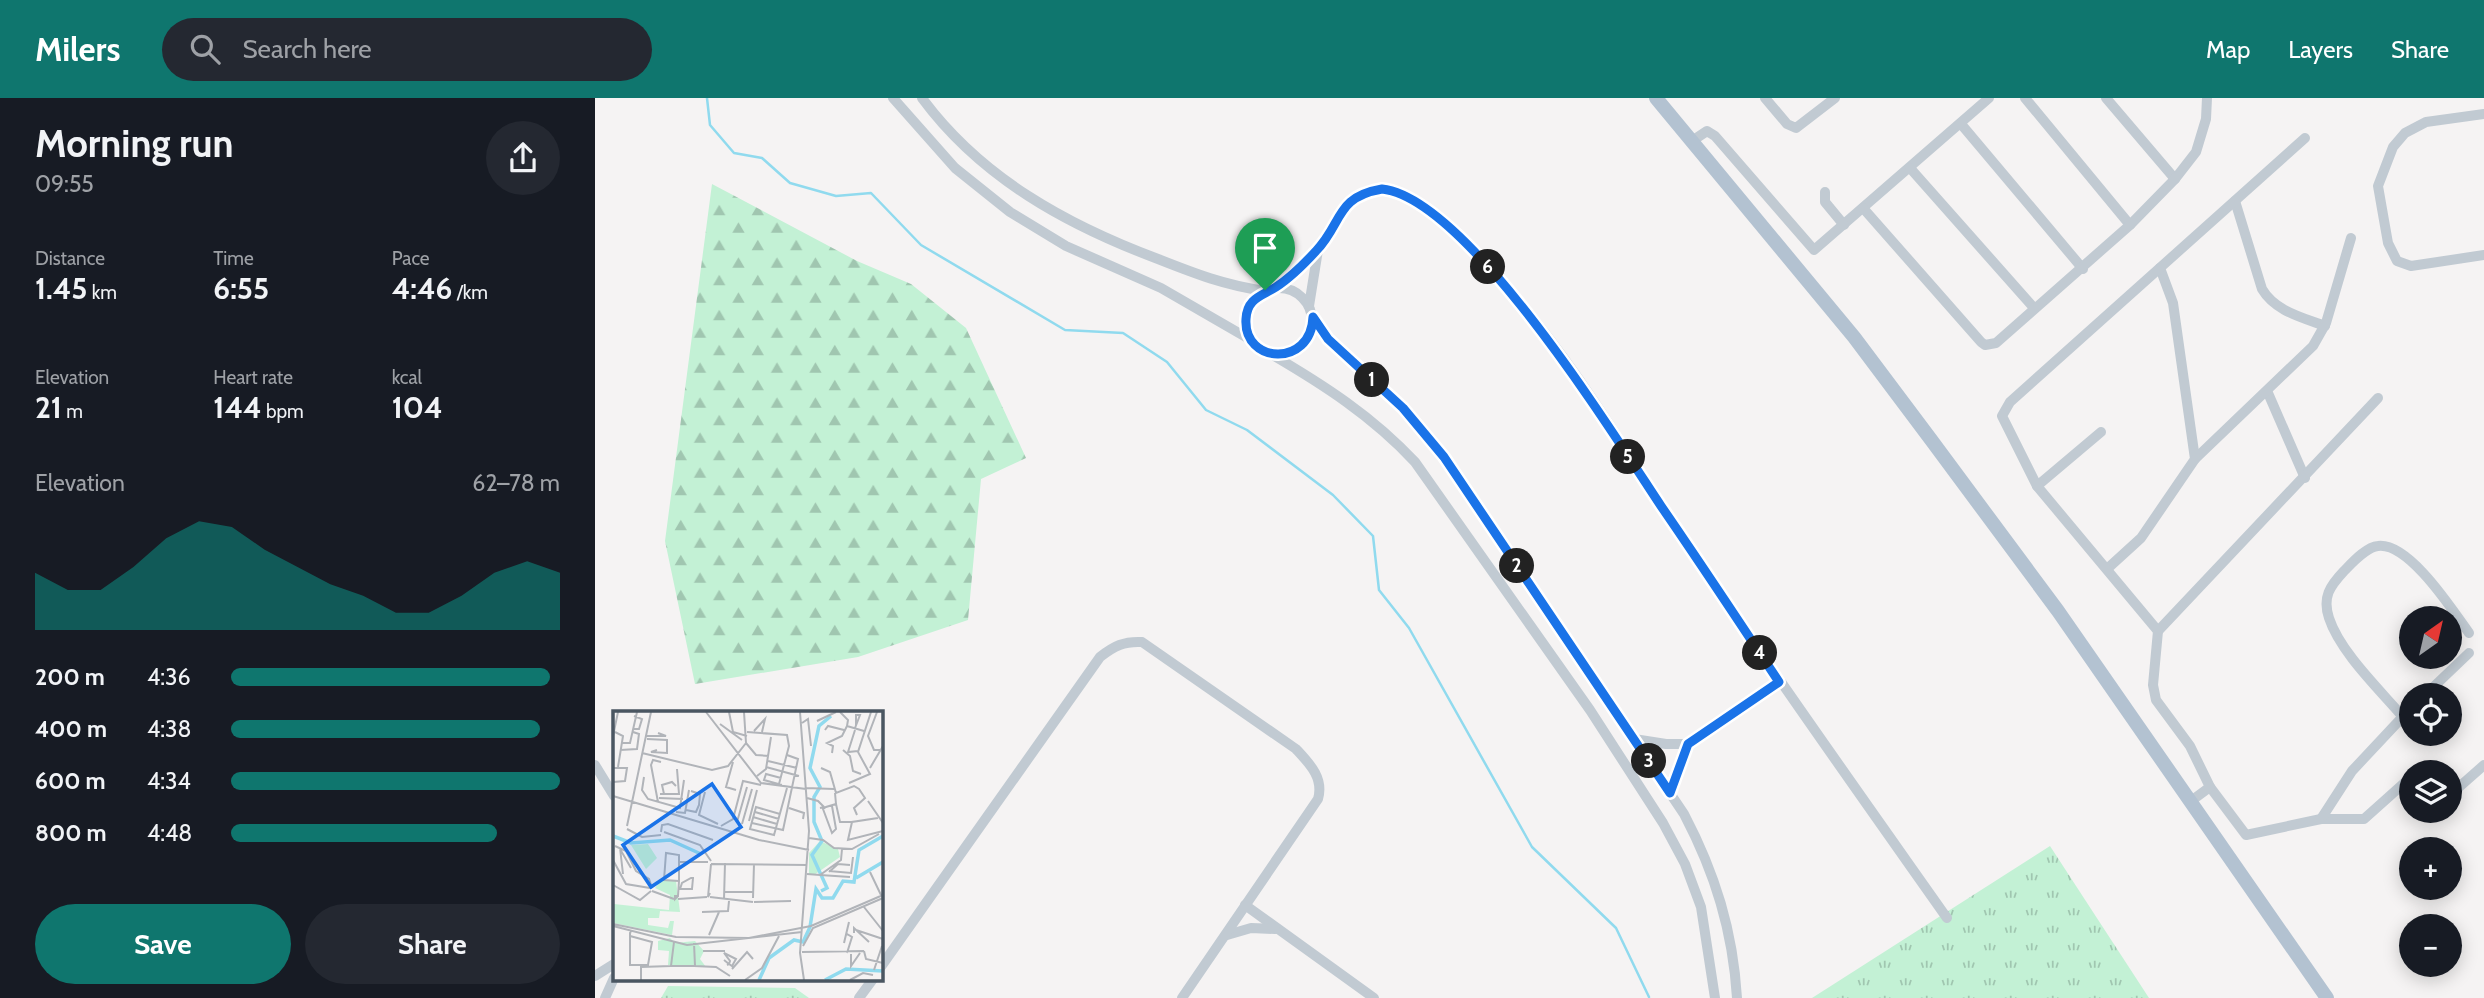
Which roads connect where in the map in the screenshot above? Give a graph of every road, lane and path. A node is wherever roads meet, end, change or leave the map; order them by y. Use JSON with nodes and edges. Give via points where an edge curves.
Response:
{"nodes":[{"id":1,"x":893,"y":98,"type":"edge"},
{"id":2,"x":922,"y":98,"type":"edge"},
{"id":3,"x":1656,"y":98,"type":"edge"},
{"id":4,"x":1765,"y":98,"type":"edge"},
{"id":5,"x":1835,"y":98,"type":"edge"},
{"id":6,"x":1989,"y":98,"type":"edge"},
{"id":7,"x":2025,"y":98,"type":"edge"},
{"id":8,"x":2106,"y":98,"type":"edge"},
{"id":9,"x":2207,"y":98,"type":"edge"},
{"id":10,"x":2484,"y":114,"type":"edge"},
{"id":11,"x":1961,"y":124,"type":"junction"},
{"id":12,"x":2305,"y":138,"type":"dead end"},
{"id":13,"x":1692,"y":141,"type":"junction"},
{"id":14,"x":1910,"y":168,"type":"junction"},
{"id":15,"x":2175,"y":179,"type":"junction"},
{"id":16,"x":1825,"y":192,"type":"dead end"},
{"id":17,"x":2235,"y":201,"type":"junction"},
{"id":18,"x":1863,"y":208,"type":"junction"},
{"id":19,"x":1844,"y":225,"type":"junction"},
{"id":20,"x":2130,"y":226,"type":"junction"},
{"id":21,"x":2351,"y":238,"type":"dead end"},
{"id":22,"x":1318,"y":250,"type":"junction"},
{"id":23,"x":2484,"y":255,"type":"edge"},
{"id":24,"x":2160,"y":268,"type":"junction"},
{"id":25,"x":2083,"y":269,"type":"junction"},
{"id":26,"x":1270,"y":289,"type":"junction"},
{"id":27,"x":2034,"y":309,"type":"junction"},
{"id":28,"x":1311,"y":311,"type":"junction"},
{"id":29,"x":2325,"y":326,"type":"junction"},
{"id":30,"x":1251,"y":340,"type":"junction"},
{"id":31,"x":1269,"y":353,"type":"junction"},
{"id":32,"x":2268,"y":393,"type":"junction"},
{"id":33,"x":2378,"y":398,"type":"dead end"},
{"id":34,"x":2101,"y":432,"type":"dead end"},
{"id":35,"x":2195,"y":459,"type":"junction"},
{"id":36,"x":2305,"y":478,"type":"junction"},
{"id":37,"x":2037,"y":486,"type":"junction"},
{"id":38,"x":2107,"y":569,"type":"junction"},
{"id":39,"x":2158,"y":631,"type":"junction"},
{"id":40,"x":2469,"y":633,"type":"dead end"},
{"id":41,"x":2469,"y":653,"type":"dead end"},
{"id":42,"x":1779,"y":682,"type":"junction"},
{"id":43,"x":2438,"y":683,"type":"edge"},
{"id":44,"x":2399,"y":712,"type":"edge"},
{"id":45,"x":2399,"y":721,"type":"edge"},
{"id":46,"x":1634,"y":738,"type":"junction"},
{"id":47,"x":1688,"y":744,"type":"junction"},
{"id":48,"x":595,"y":765,"type":"edge"},
{"id":49,"x":2484,"y":765,"type":"edge"},
{"id":50,"x":2462,"y":784,"type":"edge"},
{"id":51,"x":2210,"y":787,"type":"junction"},
{"id":52,"x":2399,"y":788,"type":"edge"},
{"id":53,"x":1670,"y":793,"type":"junction"},
{"id":54,"x":613,"y":794,"type":"edge"},
{"id":55,"x":2191,"y":801,"type":"junction"},
{"id":56,"x":2321,"y":818,"type":"junction"},
{"id":57,"x":1245,"y":905,"type":"junction"},
{"id":58,"x":1947,"y":918,"type":"dead end"},
{"id":59,"x":1276,"y":929,"type":"junction"},
{"id":60,"x":1227,"y":935,"type":"junction"},
{"id":61,"x":613,"y":965,"type":"edge"},
{"id":62,"x":882,"y":965,"type":"edge"},
{"id":63,"x":595,"y":976,"type":"edge"},
{"id":64,"x":613,"y":980,"type":"edge"},
{"id":65,"x":872,"y":981,"type":"edge"},
{"id":66,"x":605,"y":998,"type":"edge"},
{"id":67,"x":859,"y":998,"type":"edge"},
{"id":68,"x":1182,"y":998,"type":"edge"},
{"id":69,"x":1374,"y":998,"type":"edge"},
{"id":70,"x":1715,"y":998,"type":"edge"},
{"id":71,"x":1737,"y":998,"type":"edge"},
{"id":72,"x":2327,"y":998,"type":"edge"}],
"edges":[{"from":1,"to":30,"type":"street","via":[[955,168],[1010,212],[1066,246],[1161,288]]},
{"from":2,"to":26,"type":"street","via":[[996,173],[1068,221],[1224,285]]},
{"from":3,"to":13,"type":"main road"},
{"from":4,"to":5,"type":"street","via":[[1796,128]]},
{"from":6,"to":11,"type":"street"},
{"from":7,"to":20,"type":"street"},
{"from":8,"to":15,"type":"street"},
{"from":9,"to":15,"type":"street","via":[[2199,145]]},
{"from":10,"to":23,"type":"street","via":[[2426,122],[2405,134],[2393,147],[2378,186],[2388,243],[2397,261],[2411,266]]},
{"from":11,"to":14,"type":"street"},
{"from":11,"to":25,"type":"street"},
{"from":12,"to":17,"type":"street"},
{"from":13,"to":19,"type":"street","via":[[1707,131],[1716,136],[1810,248],[1818,248]]},
{"from":13,"to":55,"type":"main road","via":[[1862,348],[2058,611]]},
{"from":14,"to":18,"type":"street"},
{"from":14,"to":27,"type":"street"},
{"from":15,"to":20,"type":"street"},
{"from":16,"to":19,"type":"street","via":[[1825,202]]},
{"from":17,"to":24,"type":"street"},
{"from":17,"to":29,"type":"street","via":[[2269,300]]},
{"from":18,"to":19,"type":"street"},
{"from":18,"to":27,"type":"street","via":[[1985,345],[1996,343]]},
{"from":20,"to":25,"type":"street"},
{"from":21,"to":29,"type":"street"},
{"from":22,"to":26,"type":"street"},
{"from":22,"to":28,"type":"street"},
{"from":22,"to":42,"type":"street","via":[[1350,200],[1382,189],[1395,190],[1419,204],[1452,232],[1533,318]]},
{"from":24,"to":35,"type":"street","via":[[2173,303]]},
{"from":24,"to":37,"type":"street","via":[[2005,408],[2003,423]]},
{"from":25,"to":27,"type":"street"},
{"from":26,"to":28,"type":"street","via":[[1295,292]]},
{"from":26,"to":30,"type":"street","via":[[1249,306],[1245,318]]},
{"from":28,"to":31,"type":"street","via":[[1308,339],[1301,347],[1291,353]]},
{"from":28,"to":46,"type":"street","via":[[1328,339],[1403,408],[1444,457]]},
{"from":29,"to":32,"type":"street","via":[[2313,346]]},
{"from":30,"to":31,"type":"street"},
{"from":31,"to":70,"type":"street","via":[[1344,397],[1415,463],[1590,710],[1685,864],[1701,907]]},
{"from":32,"to":35,"type":"street"},
{"from":32,"to":36,"type":"street"},
{"from":33,"to":36,"type":"street"},
{"from":34,"to":37,"type":"street"},
{"from":35,"to":38,"type":"street","via":[[2141,538]]},
{"from":36,"to":39,"type":"street"},
{"from":37,"to":38,"type":"street"},
{"from":38,"to":39,"type":"street"},
{"from":39,"to":51,"type":"street","via":[[2155,700],[2190,746]]},
{"from":40,"to":44,"type":"street","via":[[2416,566],[2389,547],[2368,550],[2329,588],[2325,600],[2337,634]]},
{"from":41,"to":43,"type":"street"},
{"from":42,"to":47,"type":"street"},
{"from":42,"to":58,"type":"street"},
{"from":45,"to":56,"type":"street","via":[[2352,771]]},
{"from":46,"to":47,"type":"street"},
{"from":46,"to":53,"type":"street"},
{"from":47,"to":53,"type":"street"},
{"from":48,"to":54,"type":"street"},
{"from":49,"to":50,"type":"street"},
{"from":51,"to":55,"type":"street"},
{"from":51,"to":56,"type":"street","via":[[2246,835]]},
{"from":52,"to":56,"type":"street","via":[[2364,819]]},
{"from":53,"to":71,"type":"street","via":[[1711,870],[1724,908]]},
{"from":55,"to":72,"type":"main road"},
{"from":57,"to":59,"type":"street"},
{"from":57,"to":60,"type":"street"},
{"from":57,"to":62,"type":"street","via":[[1318,799],[1314,769],[1296,749],[1153,648],[1129,641],[1100,657]]},
{"from":59,"to":60,"type":"street","via":[[1251,928]]},
{"from":59,"to":69,"type":"street"},
{"from":60,"to":68,"type":"street"},
{"from":61,"to":63,"type":"street"},
{"from":64,"to":66,"type":"street"},
{"from":65,"to":67,"type":"street"}]}
